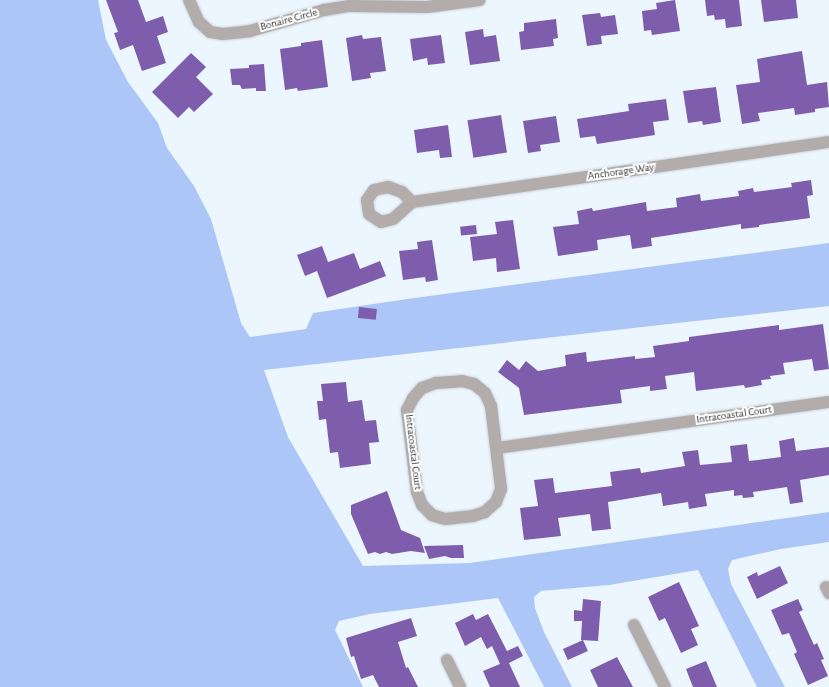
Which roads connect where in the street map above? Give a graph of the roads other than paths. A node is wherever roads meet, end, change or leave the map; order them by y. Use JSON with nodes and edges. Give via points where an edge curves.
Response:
{"nodes":[{"id":1,"x":189,"y":0,"type":"edge"},
{"id":2,"x":480,"y":0,"type":"edge"},
{"id":3,"x":829,"y":142,"type":"edge"},
{"id":4,"x":412,"y":202,"type":"dead end"},
{"id":5,"x":829,"y":402,"type":"edge"},
{"id":6,"x":497,"y":448,"type":"junction"},
{"id":7,"x":634,"y":625,"type":"dead end"},
{"id":8,"x":446,"y":660,"type":"dead end"},
{"id":9,"x":460,"y":687,"type":"edge"},
{"id":10,"x":665,"y":687,"type":"edge"}],
"edges":[{"from":1,"to":2,"type":"street","name":"Bonaire Circle","via":[[199,22],[210,32],[223,34],[250,31],[324,10],[350,6],[427,7]]},
{"from":3,"to":4,"type":"street","name":"Anchorage Way"},
{"from":5,"to":6,"type":"street","name":"Intracoastal Court"},
{"from":6,"to":6,"type":"street","name":"Intracoastal Court","via":[[491,406],[485,393],[474,384],[462,381],[436,383],[422,388],[413,398],[407,410],[407,423],[417,492],[422,505],[432,515],[446,519],[473,516],[485,512],[496,502],[501,489]]},
{"from":7,"to":10,"type":"street"},
{"from":8,"to":9,"type":"street"}]}
